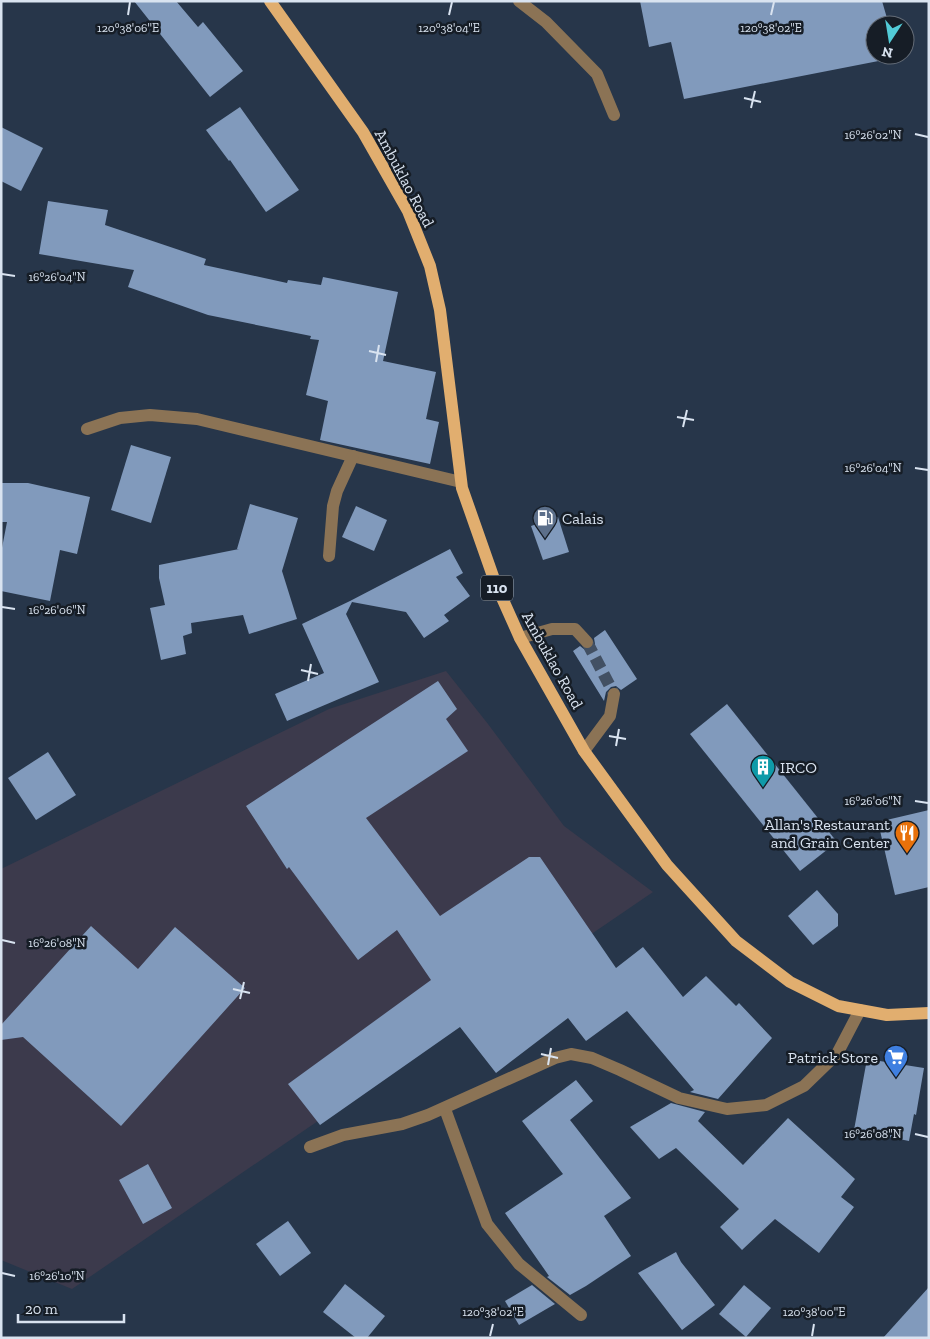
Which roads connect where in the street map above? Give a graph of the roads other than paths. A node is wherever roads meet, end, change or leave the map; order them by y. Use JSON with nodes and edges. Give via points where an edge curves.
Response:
{"nodes":[{"id":1,"x":270,"y":1,"type":"edge"},
{"id":2,"x":519,"y":1,"type":"edge"},
{"id":3,"x":614,"y":115,"type":"dead end"},
{"id":4,"x":87,"y":428,"type":"dead end"},
{"id":5,"x":353,"y":456,"type":"junction"},
{"id":6,"x":461,"y":482,"type":"junction"},
{"id":7,"x":329,"y":556,"type":"dead end"},
{"id":8,"x":520,"y":638,"type":"junction"},
{"id":9,"x":587,"y":642,"type":"tunnel mouth"},
{"id":10,"x":614,"y":694,"type":"tunnel mouth"},
{"id":11,"x":584,"y":751,"type":"junction"},
{"id":12,"x":860,"y":1010,"type":"junction"},
{"id":13,"x":929,"y":1013,"type":"edge"},
{"id":14,"x":445,"y":1109,"type":"junction"},
{"id":15,"x":310,"y":1146,"type":"dead end"},
{"id":16,"x":581,"y":1315,"type":"dead end"}],
"edges":[{"from":1,"to":6,"type":"main road","name":"Ambuklao Road","number":"110","via":[[363,132],[408,211],[430,266],[440,310]]},
{"from":2,"to":3,"type":"street","via":[[546,22],[597,74]]},
{"from":4,"to":5,"type":"street","via":[[120,418],[150,415],[197,419]]},
{"from":5,"to":6,"type":"street"},
{"from":5,"to":7,"type":"street","via":[[333,506]]},
{"from":6,"to":8,"type":"main road","name":"Ambuklao Road","number":"110","via":[[494,582]]},
{"from":8,"to":9,"type":"street","via":[[552,629],[576,629]]},
{"from":8,"to":11,"type":"main road","name":"Ambuklao Road","number":"110"},
{"from":10,"to":11,"type":"street","via":[[610,716]]},
{"from":11,"to":12,"type":"main road","name":"Ambuklao Road","number":"110","via":[[667,865],[736,941],[790,982],[838,1006]]},
{"from":12,"to":13,"type":"main road","name":"Ambuklao Road","number":"110","via":[[887,1015]]},
{"from":12,"to":14,"type":"street","via":[[836,1054],[804,1086],[766,1105],[726,1109],[679,1098],[592,1058],[571,1054],[555,1058]]},
{"from":14,"to":15,"type":"street","via":[[402,1124],[343,1135]]},
{"from":14,"to":16,"type":"street","via":[[487,1224],[519,1264]]}]}
